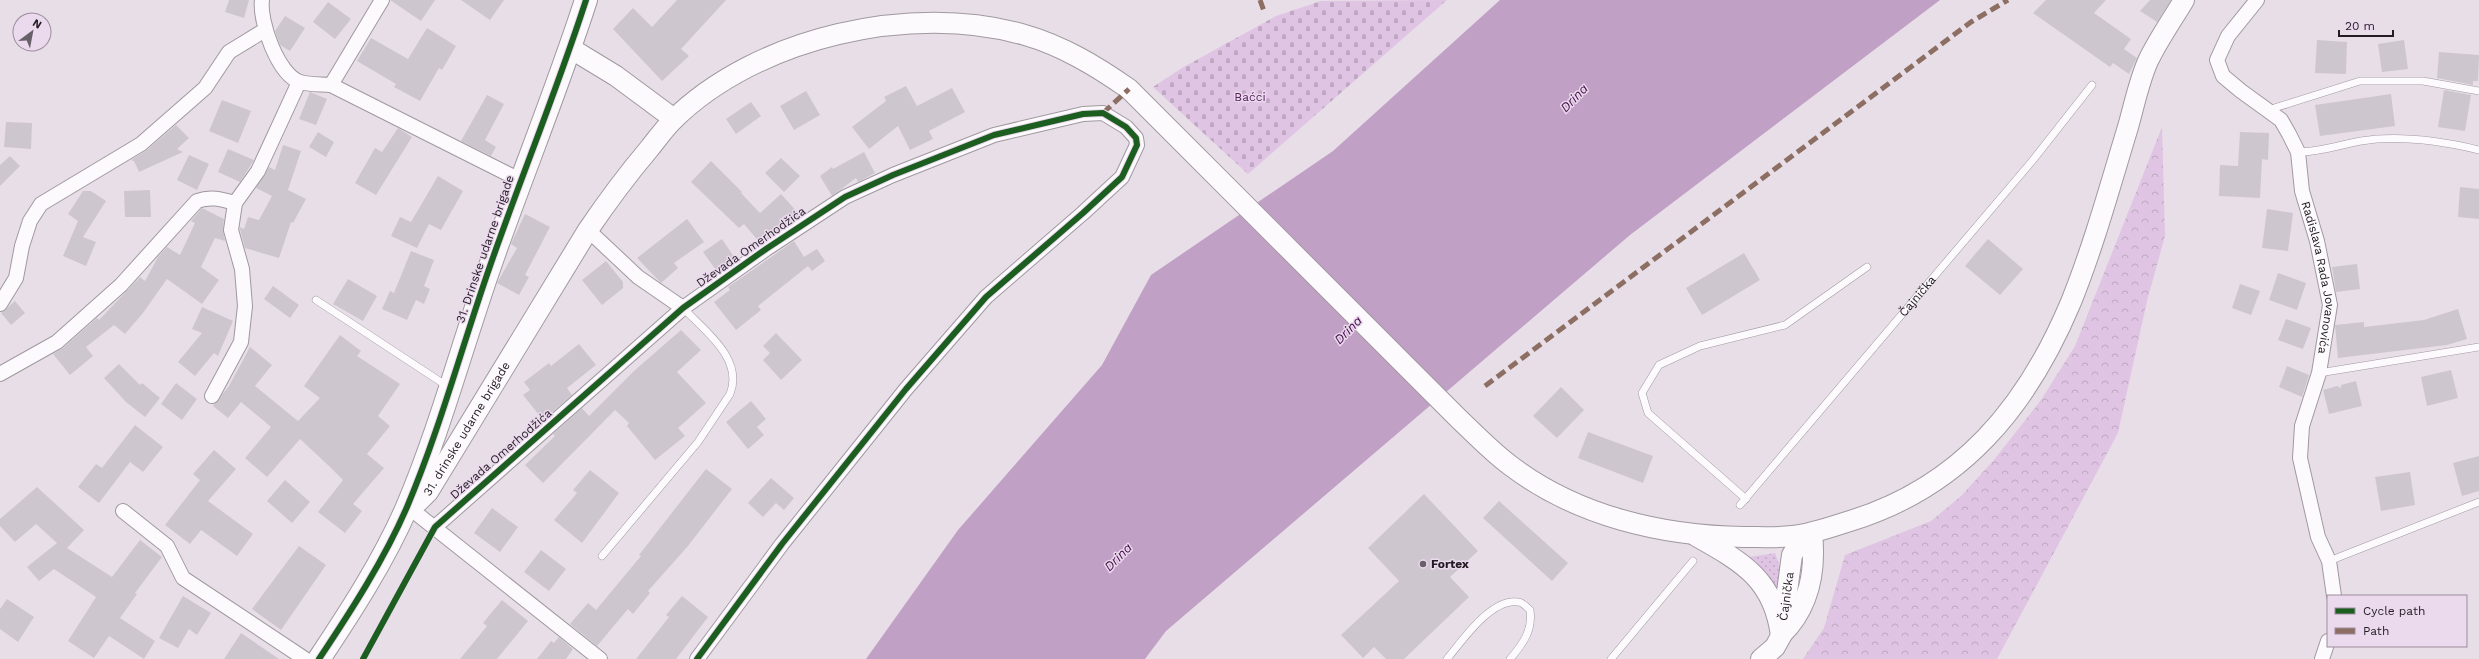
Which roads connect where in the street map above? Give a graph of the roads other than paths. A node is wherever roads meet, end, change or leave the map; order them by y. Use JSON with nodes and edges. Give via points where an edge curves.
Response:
{"nodes":[{"id":1,"x":262,"y":0,"type":"edge"},
{"id":2,"x":382,"y":0,"type":"edge"},
{"id":3,"x":586,"y":0,"type":"edge"},
{"id":4,"x":2184,"y":0,"type":"edge"},
{"id":5,"x":2257,"y":0,"type":"edge"},
{"id":6,"x":265,"y":30,"type":"junction"},
{"id":7,"x":570,"y":48,"type":"junction"},
{"id":8,"x":299,"y":82,"type":"junction"},
{"id":9,"x":332,"y":84,"type":"junction"},
{"id":10,"x":2092,"y":85,"type":"dead end"},
{"id":11,"x":2479,"y":91,"type":"edge"},
{"id":12,"x":2268,"y":110,"type":"junction"},
{"id":13,"x":674,"y":120,"type":"junction"},
{"id":14,"x":2479,"y":150,"type":"edge"},
{"id":15,"x":2298,"y":152,"type":"junction"},
{"id":16,"x":520,"y":180,"type":"junction"},
{"id":17,"x":235,"y":203,"type":"junction"},
{"id":18,"x":588,"y":230,"type":"junction"},
{"id":19,"x":1866,"y":267,"type":"dead end"},
{"id":20,"x":316,"y":300,"type":"dead end"},
{"id":21,"x":0,"y":304,"type":"edge"},
{"id":22,"x":683,"y":308,"type":"junction"},
{"id":23,"x":2479,"y":347,"type":"edge"},
{"id":24,"x":2319,"y":373,"type":"junction"},
{"id":25,"x":0,"y":374,"type":"edge"},
{"id":26,"x":451,"y":389,"type":"junction"},
{"id":27,"x":212,"y":396,"type":"dead end"},
{"id":28,"x":1746,"y":499,"type":"junction"},
{"id":29,"x":2479,"y":502,"type":"edge"},
{"id":30,"x":1740,"y":505,"type":"dead end"},
{"id":31,"x":407,"y":506,"type":"junction"},
{"id":32,"x":123,"y":511,"type":"dead end"},
{"id":33,"x":435,"y":527,"type":"junction"},
{"id":34,"x":1812,"y":533,"type":"junction"},
{"id":35,"x":1692,"y":534,"type":"junction"},
{"id":36,"x":602,"y":556,"type":"dead end"},
{"id":37,"x":1693,"y":561,"type":"dead end"},
{"id":38,"x":2329,"y":561,"type":"junction"},
{"id":39,"x":2334,"y":595,"type":"edge"},
{"id":40,"x":1780,"y":636,"type":"junction"},
{"id":41,"x":2327,"y":644,"type":"edge"},
{"id":42,"x":305,"y":659,"type":"edge"},
{"id":43,"x":319,"y":659,"type":"edge"},
{"id":44,"x":600,"y":659,"type":"edge"},
{"id":45,"x":697,"y":659,"type":"edge"},
{"id":46,"x":1446,"y":659,"type":"edge"},
{"id":47,"x":1510,"y":659,"type":"edge"},
{"id":48,"x":1611,"y":659,"type":"edge"},
{"id":49,"x":1761,"y":659,"type":"edge"},
{"id":50,"x":2322,"y":659,"type":"edge"}],
"edges":[{"from":1,"to":6,"type":"street"},
{"from":2,"to":9,"type":"street"},
{"from":3,"to":7,"type":"main road","name":"31. Drinske udarne brigade"},
{"from":4,"to":34,"type":"main road","via":[[2148,62],[2098,224],[2071,301],[2045,357],[2017,401],[1986,438],[1946,475],[1912,496],[1874,514]]},
{"from":5,"to":12,"type":"street","name":"Radislava Rada Jovanovića","via":[[2228,36],[2217,60],[2223,76]]},
{"from":6,"to":8,"type":"street","via":[[285,69]]},
{"from":6,"to":21,"type":"street","via":[[229,52],[205,88],[141,144],[41,204],[30,221],[16,278]]},
{"from":7,"to":13,"type":"main road","via":[[616,76]]},
{"from":7,"to":16,"type":"main road","name":"31. Drinske udarne brigade"},
{"from":8,"to":9,"type":"street"},
{"from":8,"to":17,"type":"street","via":[[258,172]]},
{"from":9,"to":16,"type":"street"},
{"from":10,"to":28,"type":"lane","name":"Čajnička","via":[[2033,160]]},
{"from":11,"to":12,"type":"lane","via":[[2423,81],[2360,81]]},
{"from":12,"to":15,"type":"street","name":"Radislava Rada Jovanovića","via":[[2281,120]]},
{"from":13,"to":18,"type":"main road","name":"31. drinske udarne brigade","via":[[609,199]]},
{"from":13,"to":35,"type":"main road","name":"31. drinske udarne brigade","via":[[724,81],[746,68],[784,52],[844,34],[925,23],[986,26],[1025,35],[1062,49],[1085,60],[1129,89],[1459,419],[1514,468],[1564,498],[1600,513],[1647,527]]},
{"from":14,"to":15,"type":"lane","via":[[2442,141],[2399,140],[2361,141],[2312,152]]},
{"from":15,"to":24,"type":"street","name":"Radislava Rada Jovanovića","via":[[2302,191],[2317,241],[2330,305]]},
{"from":16,"to":26,"type":"main road","name":"31. Drinske udarne brigade"},
{"from":17,"to":25,"type":"street","via":[[217,198],[197,201],[185,211],[121,285],[62,337]]},
{"from":17,"to":27,"type":"street","via":[[231,230],[242,269],[245,306],[241,342]]},
{"from":18,"to":22,"type":"street","via":[[638,277]]},
{"from":18,"to":31,"type":"main road","name":"31. drinske udarne brigade","via":[[428,492],[418,502]]},
{"from":19,"to":28,"type":"lane","via":[[1785,325],[1700,346],[1658,365],[1642,393],[1648,412]]},
{"from":20,"to":26,"type":"lane"},
{"from":22,"to":33,"type":"street","name":"Dževada Omerhodžića"},
{"from":22,"to":36,"type":"lane","via":[[731,362],[733,386],[698,442]]},
{"from":22,"to":45,"type":"street","name":"Dževada Omerhodžića","via":[[845,197],[994,135],[1083,114],[1103,113],[1121,122],[1136,138],[1134,155],[1115,184],[986,297],[906,389],[782,544]]},
{"from":23,"to":24,"type":"lane"},
{"from":24,"to":38,"type":"street","name":"Radislava Rada Jovanovića","via":[[2302,426],[2300,458],[2318,537]]},
{"from":26,"to":31,"type":"main road","name":"31. Drinske udarne brigade"},
{"from":28,"to":30,"type":"lane","name":"Čajnička"},
{"from":29,"to":38,"type":"lane"},
{"from":31,"to":33,"type":"street"},
{"from":31,"to":43,"type":"main road","via":[[381,557]]},
{"from":32,"to":42,"type":"street","via":[[167,546],[183,578]]},
{"from":33,"to":44,"type":"street"},
{"from":34,"to":35,"type":"main road","via":[[1771,537]]},
{"from":34,"to":40,"type":"main road","name":"Čajnička","via":[[1792,555]]},
{"from":35,"to":40,"type":"main road","via":[[1728,554],[1747,568],[1762,584],[1775,605]]},
{"from":37,"to":48,"type":"lane"},
{"from":38,"to":39,"type":"street","name":"Radislava Rada Jovanovića"},
{"from":40,"to":49,"type":"main road","name":"Čajnička","via":[[1775,647]]},
{"from":41,"to":50,"type":"street"},
{"from":46,"to":47,"type":"lane","via":[[1492,609],[1507,602],[1519,602],[1530,610],[1532,621],[1530,632]]}]}
